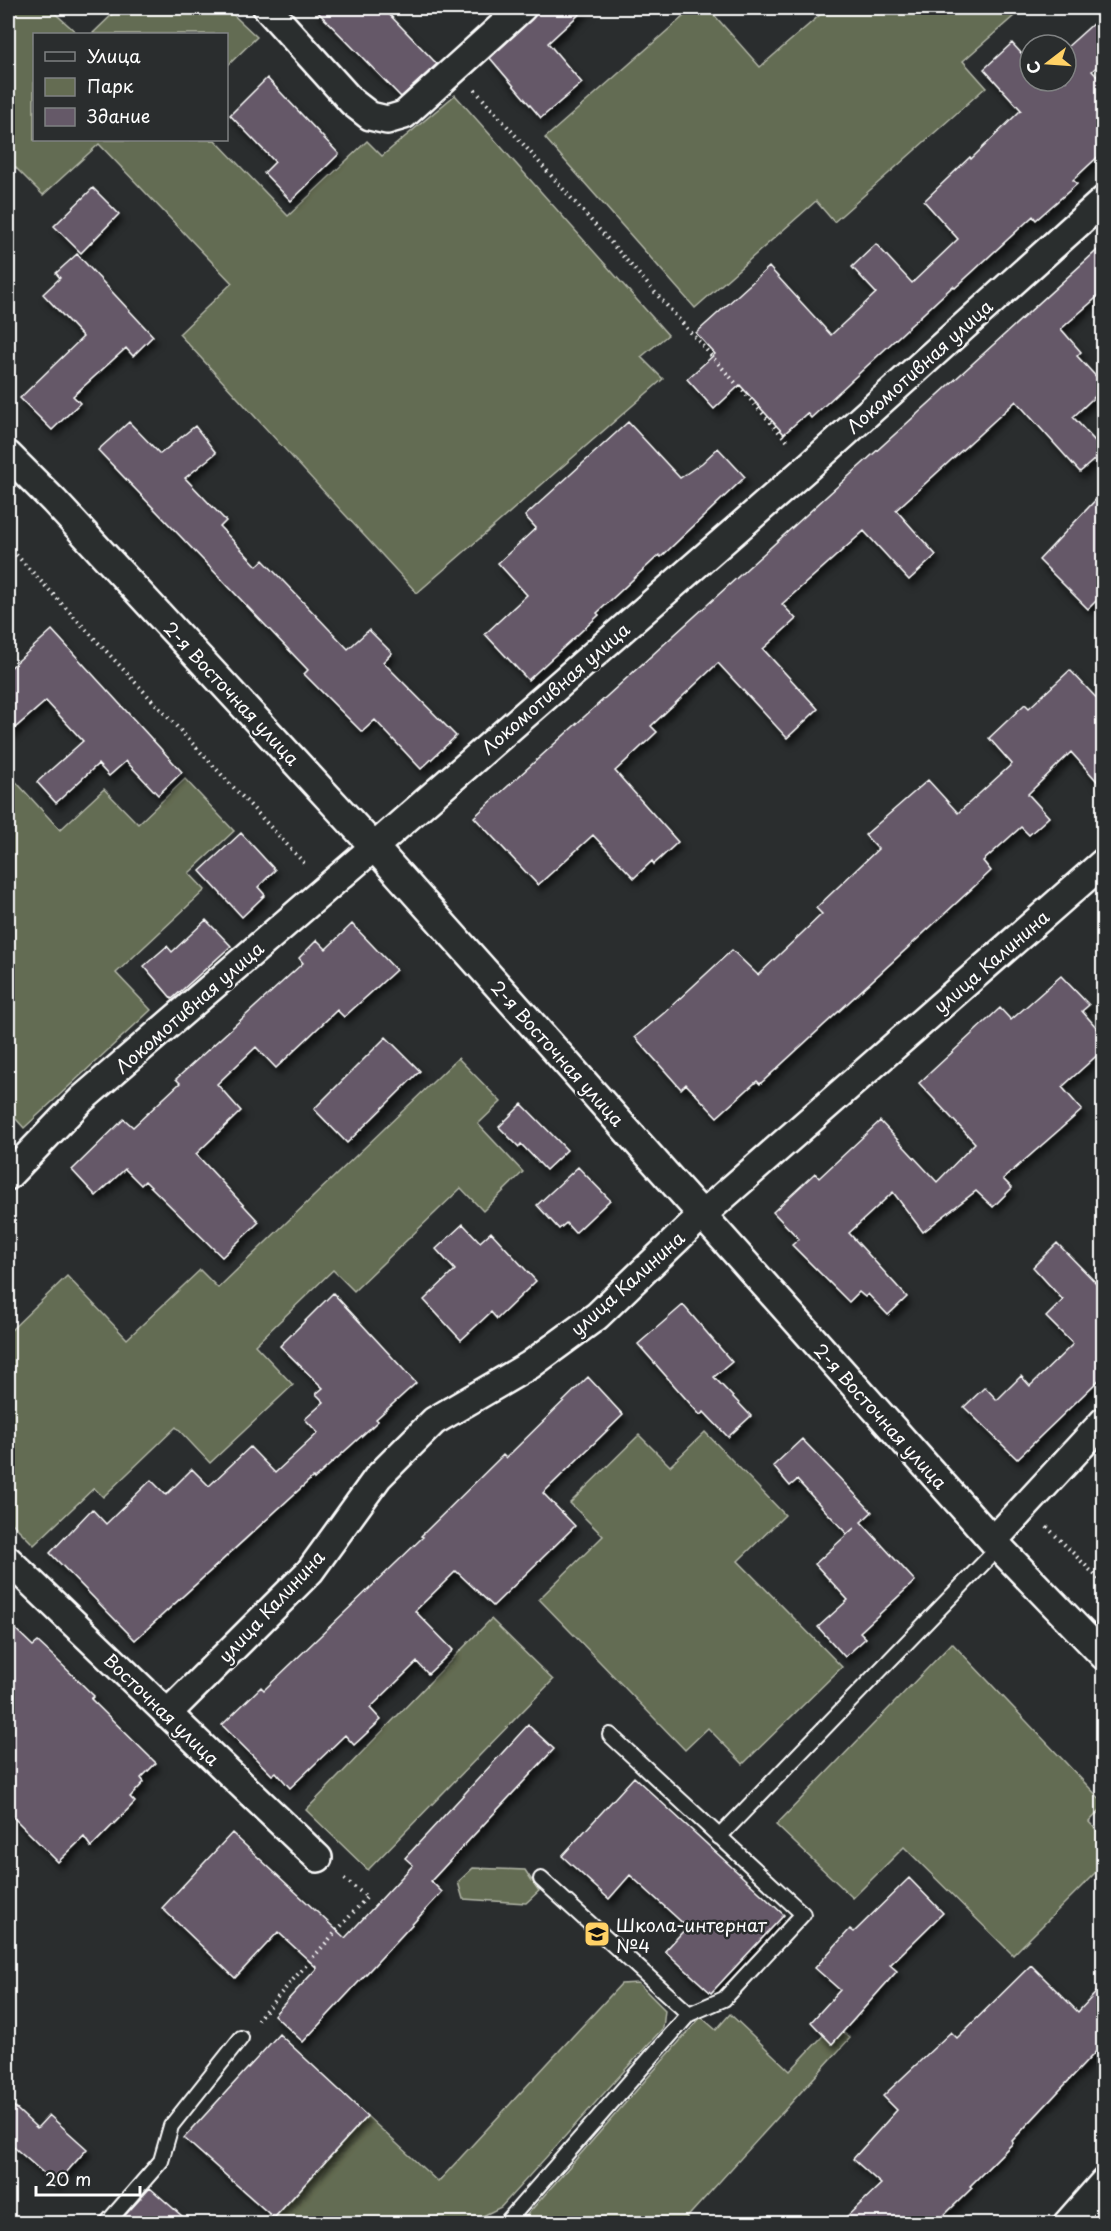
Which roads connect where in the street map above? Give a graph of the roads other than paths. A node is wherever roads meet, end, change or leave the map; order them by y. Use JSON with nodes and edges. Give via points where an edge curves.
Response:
{"nodes":[{"id":1,"x":267,"y":8,"type":"edge"},
{"id":2,"x":522,"y":8,"type":"edge"},
{"id":3,"x":1104,"y":200,"type":"edge"},
{"id":4,"x":8,"y":455,"type":"edge"},
{"id":5,"x":375,"y":847,"type":"junction"},
{"id":6,"x":1104,"y":861,"type":"edge"},
{"id":7,"x":8,"y":1176,"type":"edge"},
{"id":8,"x":702,"y":1215,"type":"junction"},
{"id":9,"x":1104,"y":1421,"type":"edge"},
{"id":10,"x":996,"y":1544,"type":"junction"},
{"id":11,"x":8,"y":1560,"type":"edge"},
{"id":12,"x":1104,"y":1656,"type":"edge"},
{"id":13,"x":167,"y":1714,"type":"junction"},
{"id":14,"x":610,"y":1735,"type":"dead end"},
{"id":15,"x":719,"y":1837,"type":"junction"},
{"id":16,"x":318,"y":1858,"type":"road end"},
{"id":17,"x":541,"y":1879,"type":"dead end"},
{"id":18,"x":688,"y":2014,"type":"junction"},
{"id":19,"x":241,"y":2038,"type":"road end"},
{"id":20,"x":1104,"y":2182,"type":"edge"},
{"id":21,"x":106,"y":2223,"type":"edge"},
{"id":22,"x":505,"y":2223,"type":"edge"},
{"id":23,"x":1067,"y":2223,"type":"edge"}],
"edges":[{"from":1,"to":2,"type":"street","via":[[352,102],[370,116],[387,120],[404,115]]},
{"from":3,"to":5,"type":"street","name":"Локомотивная улица","via":[[809,466]]},
{"from":4,"to":5,"type":"street","name":"2-я Восточная улица"},
{"from":5,"to":7,"type":"street","name":"Локомотивная улица","via":[[82,1099]]},
{"from":5,"to":8,"type":"street","name":"2-я Восточная улица"},
{"from":6,"to":8,"type":"street","name":"улица Калинина"},
{"from":8,"to":10,"type":"street","name":"2-я Восточная улица"},
{"from":8,"to":13,"type":"street","name":"улица Калинина","via":[[597,1316],[530,1365],[434,1420],[378,1477],[310,1571]]},
{"from":9,"to":10,"type":"street","via":[[1025,1505]]},
{"from":10,"to":12,"type":"street","name":"2-я Восточная улица"},
{"from":10,"to":15,"type":"lane"},
{"from":11,"to":13,"type":"street","name":"Восточная улица"},
{"from":13,"to":16,"type":"street","name":"Восточная улица"},
{"from":14,"to":15,"type":"lane"},
{"from":15,"to":18,"type":"lane","via":[[802,1914],[724,1999]]},
{"from":17,"to":18,"type":"lane"},
{"from":18,"to":22,"type":"lane"},
{"from":19,"to":21,"type":"lane","via":[[171,2126],[161,2161]]},
{"from":20,"to":23,"type":"street"}]}
